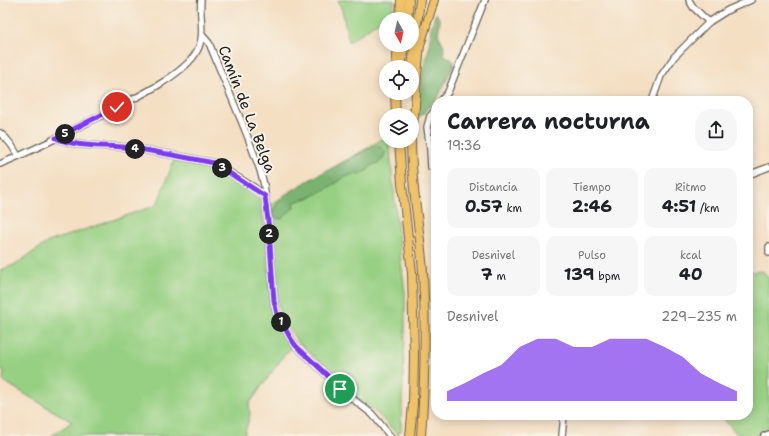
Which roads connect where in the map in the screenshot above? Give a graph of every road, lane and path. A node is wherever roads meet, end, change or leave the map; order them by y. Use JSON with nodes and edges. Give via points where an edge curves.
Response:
{"nodes":[{"id":1,"x":201,"y":0,"type":"edge"},
{"id":2,"x":401,"y":0,"type":"edge"},
{"id":3,"x":409,"y":0,"type":"edge"},
{"id":4,"x":420,"y":0,"type":"edge"},
{"id":5,"x":434,"y":0,"type":"edge"},
{"id":6,"x":485,"y":0,"type":"edge"},
{"id":7,"x":689,"y":0,"type":"edge"},
{"id":8,"x":751,"y":0,"type":"edge"},
{"id":9,"x":400,"y":12,"type":"edge"},
{"id":10,"x":408,"y":12,"type":"edge"},
{"id":11,"x":709,"y":22,"type":"junction"},
{"id":12,"x":202,"y":35,"type":"junction"},
{"id":13,"x":413,"y":60,"type":"edge"},
{"id":14,"x":445,"y":96,"type":"edge"},
{"id":15,"x":654,"y":96,"type":"edge"},
{"id":16,"x":415,"y":108,"type":"edge"},
{"id":17,"x":431,"y":115,"type":"edge"},
{"id":18,"x":0,"y":133,"type":"edge"},
{"id":19,"x":56,"y":138,"type":"junction"},
{"id":20,"x":400,"y":148,"type":"edge"},
{"id":21,"x":411,"y":148,"type":"edge"},
{"id":22,"x":18,"y":156,"type":"junction"},
{"id":23,"x":0,"y":164,"type":"edge"},
{"id":24,"x":431,"y":167,"type":"dead end"},
{"id":25,"x":769,"y":167,"type":"edge"},
{"id":26,"x":753,"y":173,"type":"edge"},
{"id":27,"x":265,"y":196,"type":"junction"},
{"id":28,"x":769,"y":247,"type":"edge"},
{"id":29,"x":769,"y":253,"type":"edge"},
{"id":30,"x":564,"y":420,"type":"edge"},
{"id":31,"x":769,"y":434,"type":"edge"},
{"id":32,"x":390,"y":436,"type":"edge"},
{"id":33,"x":410,"y":436,"type":"edge"},
{"id":34,"x":421,"y":436,"type":"edge"},
{"id":35,"x":562,"y":436,"type":"edge"},
{"id":36,"x":764,"y":436,"type":"edge"}],
"edges":[{"from":1,"to":12,"type":"street"},
{"from":2,"to":9,"type":"highway"},
{"from":3,"to":10,"type":"highway"},
{"from":4,"to":13,"type":"highway"},
{"from":5,"to":16,"type":"highway","via":[[420,45]]},
{"from":6,"to":14,"type":"street"},
{"from":7,"to":11,"type":"street"},
{"from":8,"to":11,"type":"street"},
{"from":11,"to":15,"type":"street","via":[[674,57],[661,76]]},
{"from":12,"to":19,"type":"street","via":[[197,52],[176,74]]},
{"from":12,"to":27,"type":"street","name":"Camín de La Belga","via":[[209,43],[247,135],[260,170]]},
{"from":17,"to":24,"type":"street","via":[[427,127]]},
{"from":18,"to":22,"type":"street","via":[[7,138]]},
{"from":19,"to":22,"type":"street"},
{"from":19,"to":27,"type":"street","via":[[63,142],[132,148],[214,163]]},
{"from":20,"to":33,"type":"highway","via":[[412,273],[414,356]]},
{"from":21,"to":34,"type":"highway","via":[[423,272],[425,355]]},
{"from":22,"to":23,"type":"street"},
{"from":25,"to":26,"type":"street"},
{"from":27,"to":32,"type":"street","name":"Camín de La Belga","via":[[277,314],[296,346],[340,389],[372,414]]},
{"from":28,"to":29,"type":"street"},
{"from":30,"to":35,"type":"street"},
{"from":31,"to":36,"type":"street"}]}
